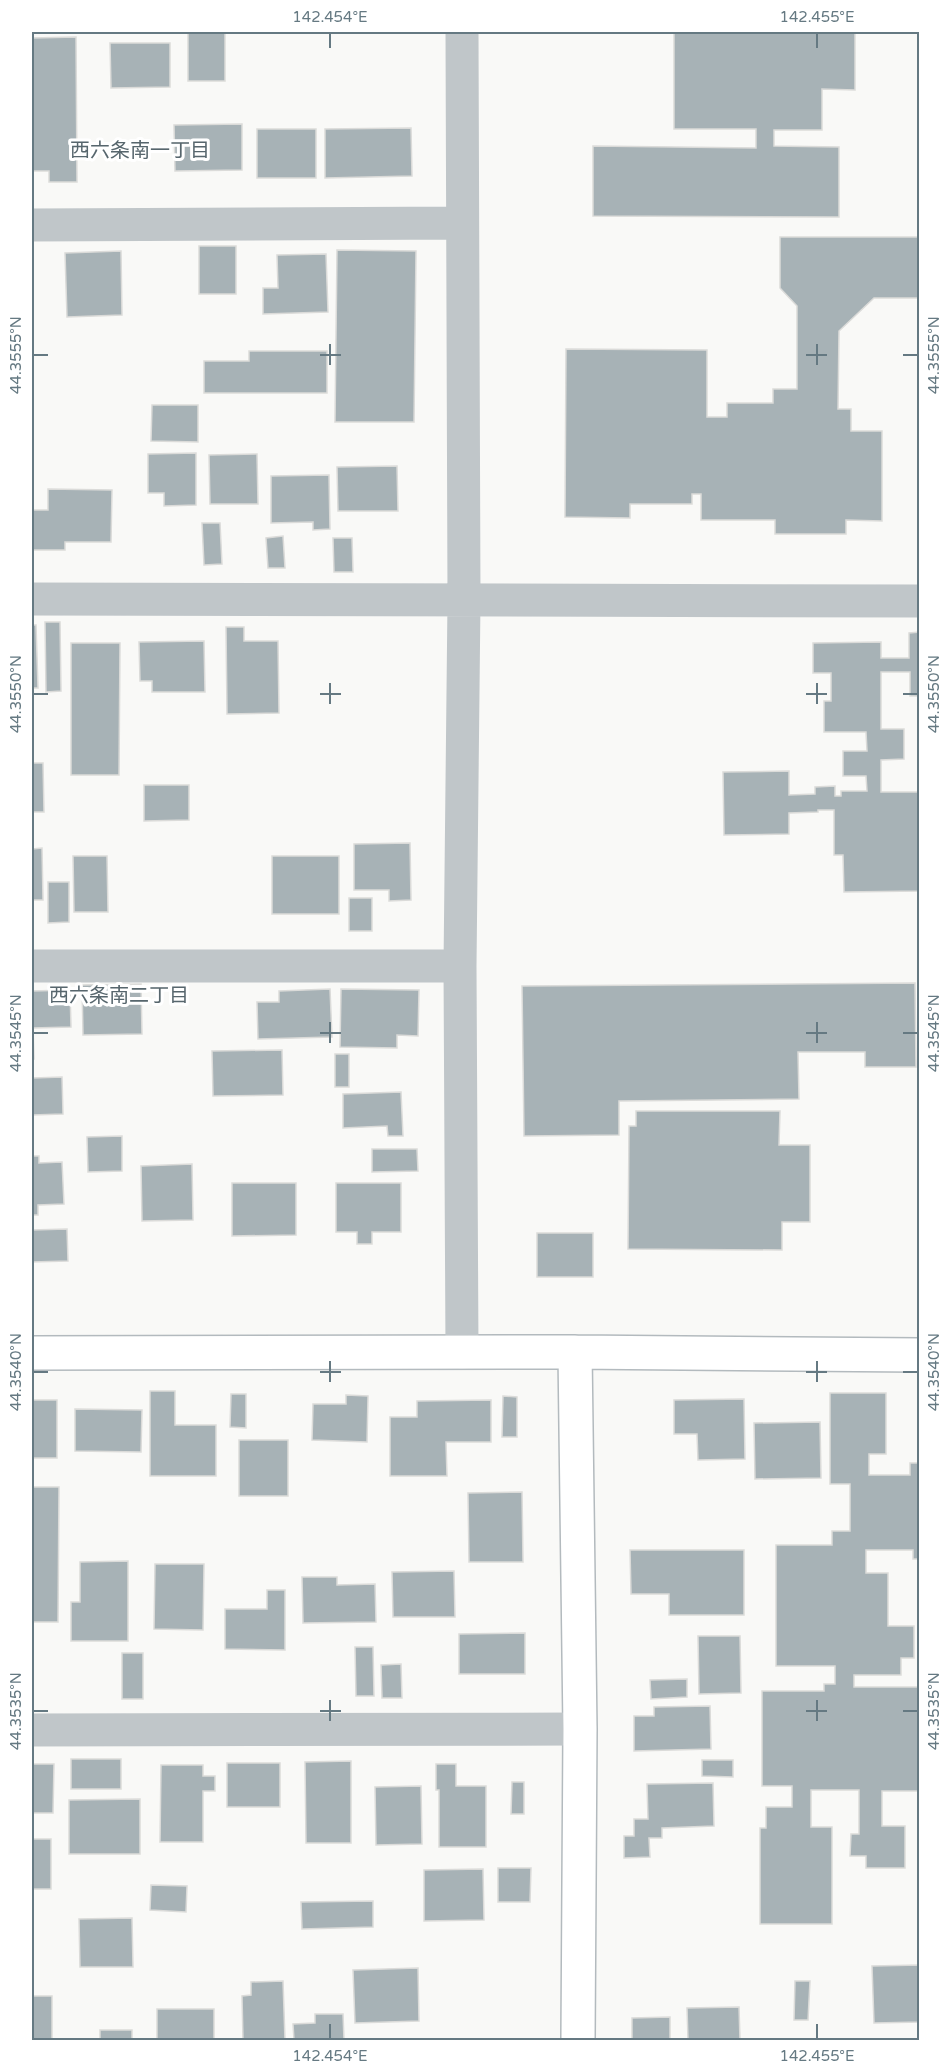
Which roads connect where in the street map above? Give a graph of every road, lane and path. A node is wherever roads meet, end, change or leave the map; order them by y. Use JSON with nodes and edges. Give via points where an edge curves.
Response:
{"nodes":[{"id":1,"x":462,"y":32,"type":"edge"},
{"id":2,"x":462,"y":223,"type":"junction"},
{"id":3,"x":32,"y":225,"type":"edge"},
{"id":4,"x":32,"y":599,"type":"edge"},
{"id":5,"x":464,"y":600,"type":"junction"},
{"id":6,"x":920,"y":601,"type":"edge"},
{"id":7,"x":32,"y":966,"type":"edge"},
{"id":8,"x":460,"y":966,"type":"junction"},
{"id":9,"x":462,"y":1352,"type":"junction"},
{"id":10,"x":575,"y":1352,"type":"junction"},
{"id":11,"x":32,"y":1353,"type":"edge"},
{"id":12,"x":920,"y":1354,"type":"edge"},
{"id":13,"x":580,"y":1729,"type":"junction"},
{"id":14,"x":32,"y":1730,"type":"edge"},
{"id":15,"x":578,"y":2040,"type":"edge"}],
"edges":[{"from":1,"to":2,"type":"street"},
{"from":2,"to":3,"type":"street"},
{"from":2,"to":5,"type":"street"},
{"from":4,"to":5,"type":"street"},
{"from":5,"to":6,"type":"street"},
{"from":5,"to":8,"type":"street"},
{"from":7,"to":8,"type":"street"},
{"from":8,"to":9,"type":"street"},
{"from":9,"to":10,"type":"street"},
{"from":9,"to":11,"type":"street"},
{"from":10,"to":12,"type":"street"},
{"from":10,"to":13,"type":"street"},
{"from":13,"to":14,"type":"street"},
{"from":13,"to":15,"type":"street"}]}
